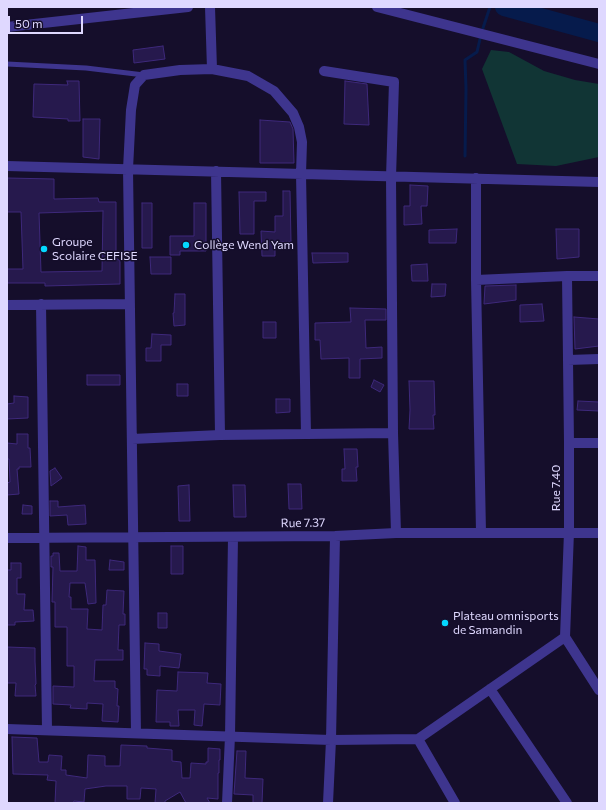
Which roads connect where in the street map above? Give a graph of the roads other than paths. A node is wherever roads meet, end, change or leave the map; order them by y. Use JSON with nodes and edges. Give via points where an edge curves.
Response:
{"nodes":[{"id":1,"x":188,"y":7,"type":"edge"},
{"id":2,"x":210,"y":7,"type":"edge"},
{"id":3,"x":377,"y":7,"type":"edge"},
{"id":4,"x":7,"y":27,"type":"edge"},
{"id":5,"x":7,"y":64,"type":"edge"},
{"id":6,"x":599,"y":64,"type":"edge"},
{"id":7,"x":212,"y":69,"type":"junction"},
{"id":8,"x":324,"y":71,"type":"dead end"},
{"id":9,"x":144,"y":75,"type":"junction"},
{"id":10,"x":7,"y":166,"type":"edge"},
{"id":11,"x":128,"y":169,"type":"junction"},
{"id":12,"x":216,"y":171,"type":"junction"},
{"id":13,"x":301,"y":174,"type":"junction"},
{"id":14,"x":391,"y":177,"type":"junction"},
{"id":15,"x":476,"y":178,"type":"junction"},
{"id":16,"x":599,"y":182,"type":"edge"},
{"id":17,"x":567,"y":276,"type":"junction"},
{"id":18,"x":599,"y":276,"type":"edge"},
{"id":19,"x":476,"y":280,"type":"junction"},
{"id":20,"x":41,"y":304,"type":"junction"},
{"id":21,"x":130,"y":304,"type":"junction"},
{"id":22,"x":7,"y":305,"type":"edge"},
{"id":23,"x":599,"y":359,"type":"edge"},
{"id":24,"x":568,"y":360,"type":"junction"},
{"id":25,"x":393,"y":433,"type":"junction"},
{"id":26,"x":306,"y":434,"type":"junction"},
{"id":27,"x":220,"y":435,"type":"junction"},
{"id":28,"x":132,"y":439,"type":"junction"},
{"id":29,"x":569,"y":443,"type":"junction"},
{"id":30,"x":599,"y":443,"type":"edge"},
{"id":31,"x":481,"y":532,"type":"junction"},
{"id":32,"x":569,"y":532,"type":"junction"},
{"id":33,"x":599,"y":532,"type":"edge"},
{"id":34,"x":396,"y":533,"type":"junction"},
{"id":35,"x":335,"y":536,"type":"junction"},
{"id":36,"x":134,"y":537,"type":"junction"},
{"id":37,"x":233,"y":537,"type":"junction"},
{"id":38,"x":7,"y":538,"type":"edge"},
{"id":39,"x":44,"y":538,"type":"junction"},
{"id":40,"x":565,"y":637,"type":"junction"},
{"id":41,"x":490,"y":689,"type":"junction"},
{"id":42,"x":599,"y":690,"type":"edge"},
{"id":43,"x":7,"y":729,"type":"edge"},
{"id":44,"x":47,"y":730,"type":"junction"},
{"id":45,"x":136,"y":733,"type":"junction"},
{"id":46,"x":230,"y":736,"type":"junction"},
{"id":47,"x":418,"y":739,"type":"junction"},
{"id":48,"x":331,"y":740,"type":"junction"},
{"id":49,"x":227,"y":803,"type":"edge"},
{"id":50,"x":328,"y":803,"type":"edge"},
{"id":51,"x":455,"y":803,"type":"edge"},
{"id":52,"x":567,"y":803,"type":"edge"}],
"edges":[{"from":1,"to":4,"type":"street"},
{"from":2,"to":7,"type":"street"},
{"from":3,"to":6,"type":"street"},
{"from":5,"to":9,"type":"lane","via":[[86,68]]},
{"from":7,"to":9,"type":"street"},
{"from":7,"to":13,"type":"street","via":[[248,76],[274,91],[293,113],[302,142]]},
{"from":8,"to":14,"type":"street","via":[[394,82]]},
{"from":9,"to":11,"type":"street","via":[[135,84]]},
{"from":10,"to":11,"type":"street"},
{"from":11,"to":12,"type":"street"},
{"from":11,"to":21,"type":"street"},
{"from":12,"to":13,"type":"street"},
{"from":12,"to":27,"type":"street"},
{"from":13,"to":14,"type":"street"},
{"from":13,"to":26,"type":"street"},
{"from":14,"to":15,"type":"street"},
{"from":14,"to":25,"type":"street"},
{"from":15,"to":16,"type":"street"},
{"from":15,"to":19,"type":"street"},
{"from":17,"to":18,"type":"street"},
{"from":17,"to":19,"type":"street"},
{"from":17,"to":24,"type":"street","name":"Rue 7.40"},
{"from":19,"to":31,"type":"street"},
{"from":20,"to":21,"type":"street"},
{"from":20,"to":22,"type":"street"},
{"from":20,"to":39,"type":"street"},
{"from":21,"to":28,"type":"street"},
{"from":23,"to":24,"type":"street"},
{"from":24,"to":29,"type":"street","name":"Rue 7.40"},
{"from":25,"to":26,"type":"street"},
{"from":25,"to":34,"type":"street"},
{"from":26,"to":27,"type":"street"},
{"from":27,"to":28,"type":"street"},
{"from":28,"to":36,"type":"street"},
{"from":29,"to":30,"type":"street"},
{"from":29,"to":32,"type":"street","name":"Rue 7.40"},
{"from":31,"to":32,"type":"street","name":"Rue 7.37"},
{"from":31,"to":34,"type":"street","name":"Rue 7.37"},
{"from":32,"to":33,"type":"street","name":"Rue 7.37"},
{"from":32,"to":40,"type":"street","name":"Rue 7.40"},
{"from":34,"to":35,"type":"street","name":"Rue 7.37"},
{"from":35,"to":37,"type":"street","name":"Rue 7.37"},
{"from":35,"to":48,"type":"street"},
{"from":36,"to":37,"type":"street","name":"Rue 7.37"},
{"from":36,"to":39,"type":"street","name":"Rue 7.37"},
{"from":36,"to":45,"type":"street"},
{"from":37,"to":46,"type":"street"},
{"from":38,"to":39,"type":"street","name":"Rue 7.37"},
{"from":39,"to":44,"type":"street"},
{"from":40,"to":41,"type":"street"},
{"from":40,"to":42,"type":"street"},
{"from":41,"to":47,"type":"street"},
{"from":41,"to":52,"type":"street"},
{"from":43,"to":44,"type":"street"},
{"from":44,"to":45,"type":"street"},
{"from":45,"to":46,"type":"street"},
{"from":46,"to":48,"type":"street"},
{"from":46,"to":49,"type":"street"},
{"from":47,"to":48,"type":"street"},
{"from":47,"to":51,"type":"street"},
{"from":48,"to":50,"type":"street"}]}
